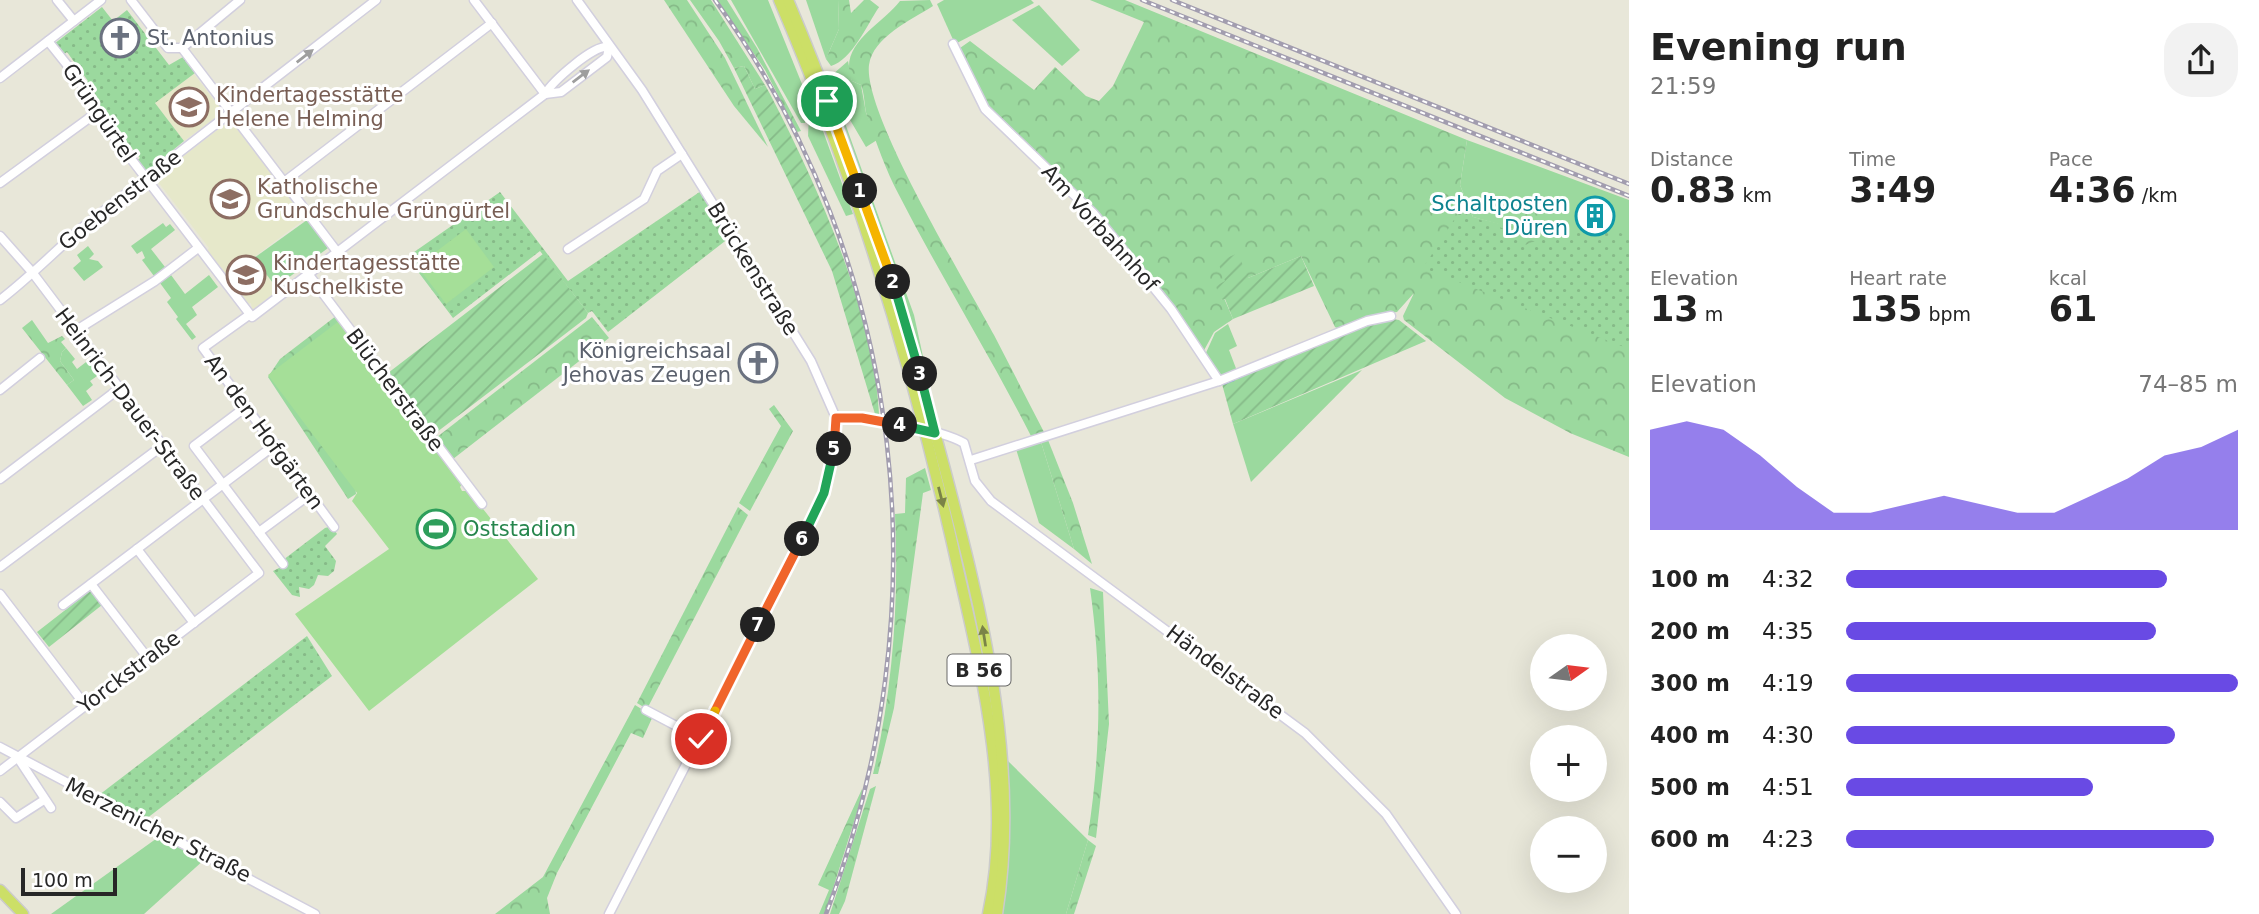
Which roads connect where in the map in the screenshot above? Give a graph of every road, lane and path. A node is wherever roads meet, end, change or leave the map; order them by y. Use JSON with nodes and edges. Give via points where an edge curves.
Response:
{"nodes":[{"id":1,"x":57,"y":0,"type":"edge"},
{"id":2,"x":131,"y":0,"type":"edge"},
{"id":3,"x":240,"y":0,"type":"edge"},
{"id":4,"x":376,"y":0,"type":"edge"},
{"id":5,"x":474,"y":0,"type":"edge"},
{"id":6,"x":577,"y":0,"type":"edge"},
{"id":7,"x":779,"y":0,"type":"edge"},
{"id":8,"x":788,"y":0,"type":"edge"},
{"id":9,"x":99,"y":1,"type":"edge"},
{"id":10,"x":74,"y":21,"type":"junction"},
{"id":11,"x":492,"y":23,"type":"junction"},
{"id":12,"x":48,"y":41,"type":"junction"},
{"id":13,"x":953,"y":44,"type":"dead end"},
{"id":14,"x":609,"y":47,"type":"junction"},
{"id":15,"x":182,"y":48,"type":"junction"},
{"id":16,"x":0,"y":78,"type":"edge"},
{"id":17,"x":545,"y":94,"type":"junction"},
{"id":18,"x":96,"y":113,"type":"junction"},
{"id":19,"x":232,"y":113,"type":"junction"},
{"id":20,"x":682,"y":154,"type":"junction"},
{"id":21,"x":145,"y":180,"type":"junction"},
{"id":22,"x":284,"y":182,"type":"junction"},
{"id":23,"x":0,"y":183,"type":"edge"},
{"id":24,"x":0,"y":236,"type":"edge"},
{"id":25,"x":198,"y":248,"type":"junction"},
{"id":26,"x":568,"y":249,"type":"dead end"},
{"id":27,"x":338,"y":253,"type":"junction"},
{"id":28,"x":32,"y":272,"type":"junction"},
{"id":29,"x":309,"y":275,"type":"junction"},
{"id":30,"x":0,"y":300,"type":"edge"},
{"id":31,"x":250,"y":316,"type":"junction"},
{"id":32,"x":1391,"y":316,"type":"dead end"},
{"id":33,"x":75,"y":331,"type":"junction"},
{"id":34,"x":40,"y":358,"type":"dead end"},
{"id":35,"x":1219,"y":382,"type":"junction"},
{"id":36,"x":120,"y":388,"type":"junction"},
{"id":37,"x":0,"y":390,"type":"edge"},
{"id":38,"x":247,"y":406,"type":"junction"},
{"id":39,"x":836,"y":418,"type":"junction"},
{"id":40,"x":930,"y":432,"type":"junction"},
{"id":41,"x":276,"y":444,"type":"junction"},
{"id":42,"x":162,"y":446,"type":"junction"},
{"id":43,"x":971,"y":460,"type":"junction"},
{"id":44,"x":0,"y":479,"type":"edge"},
{"id":45,"x":222,"y":485,"type":"junction"},
{"id":46,"x":309,"y":495,"type":"junction"},
{"id":47,"x":203,"y":499,"type":"junction"},
{"id":48,"x":482,"y":504,"type":"dead end"},
{"id":49,"x":334,"y":527,"type":"dead end"},
{"id":50,"x":259,"y":532,"type":"junction"},
{"id":51,"x":137,"y":549,"type":"junction"},
{"id":52,"x":283,"y":564,"type":"dead end"},
{"id":53,"x":0,"y":567,"type":"edge"},
{"id":54,"x":259,"y":573,"type":"joint"},
{"id":55,"x":91,"y":584,"type":"junction"},
{"id":56,"x":0,"y":594,"type":"edge"},
{"id":57,"x":63,"y":605,"type":"dead end"},
{"id":58,"x":194,"y":623,"type":"junction"},
{"id":59,"x":147,"y":657,"type":"junction"},
{"id":60,"x":85,"y":705,"type":"junction"},
{"id":61,"x":646,"y":710,"type":"dead end"},
{"id":62,"x":701,"y":739,"type":"junction"},
{"id":63,"x":0,"y":747,"type":"edge"},
{"id":64,"x":17,"y":757,"type":"junction"},
{"id":65,"x":0,"y":771,"type":"edge"},
{"id":66,"x":44,"y":800,"type":"junction"},
{"id":67,"x":0,"y":802,"type":"edge"},
{"id":68,"x":51,"y":808,"type":"dead end"},
{"id":69,"x":0,"y":890,"type":"edge"},
{"id":70,"x":23,"y":914,"type":"edge"},
{"id":71,"x":315,"y":914,"type":"edge"},
{"id":72,"x":609,"y":914,"type":"edge"},
{"id":73,"x":988,"y":914,"type":"edge"},
{"id":74,"x":997,"y":914,"type":"edge"},
{"id":75,"x":1456,"y":914,"type":"edge"}],
"edges":[{"from":1,"to":10,"type":"street"},
{"from":2,"to":15,"type":"street","via":[[168,48]]},
{"from":3,"to":15,"type":"street"},
{"from":19,"to":4,"type":"street","name":"Goebenstraße","one_way":true},
{"from":5,"to":11,"type":"street"},
{"from":6,"to":14,"type":"street","name":"Brückenstraße"},
{"from":7,"to":40,"type":"main road","number":"B 56","via":[[862,222]]},
{"from":8,"to":40,"type":"main road","number":"B 56","via":[[895,287]]},
{"from":9,"to":10,"type":"street"},
{"from":10,"to":12,"type":"street"},
{"from":11,"to":17,"type":"street"},
{"from":11,"to":22,"type":"street"},
{"from":12,"to":16,"type":"street"},
{"from":12,"to":18,"type":"street","name":"Grüngürtel","via":[[79,81]]},
{"from":13,"to":35,"type":"street","name":"Am Vorbahnhof","via":[[985,109],[1108,231],[1171,309]]},
{"from":14,"to":17,"type":"street","via":[[607,57],[561,92]]},
{"from":14,"to":20,"type":"street","name":"Brückenstraße"},
{"from":15,"to":19,"type":"street"},
{"from":17,"to":27,"type":"street"},
{"from":18,"to":21,"type":"street","name":"Grüngürtel"},
{"from":18,"to":23,"type":"street"},
{"from":19,"to":21,"type":"street","name":"Goebenstraße"},
{"from":19,"to":22,"type":"street"},
{"from":20,"to":26,"type":"street","via":[[657,171],[644,199]]},
{"from":20,"to":39,"type":"street","name":"Brückenstraße","via":[[811,361]]},
{"from":21,"to":25,"type":"street","name":"Grüngürtel"},
{"from":21,"to":28,"type":"street","name":"Goebenstraße"},
{"from":22,"to":27,"type":"street"},
{"from":24,"to":28,"type":"street","name":"Heinrich-Dauer-Straße"},
{"from":25,"to":31,"type":"street","name":"Grüngürtel"},
{"from":25,"to":33,"type":"street","via":[[159,279]]},
{"from":27,"to":29,"type":"street"},
{"from":28,"to":30,"type":"street","name":"Goebenstraße"},
{"from":28,"to":33,"type":"street","name":"Heinrich-Dauer-Straße"},
{"from":29,"to":31,"type":"street"},
{"from":29,"to":48,"type":"street","name":"Blücherstraße"},
{"from":31,"to":38,"type":"street","name":"An den Hofgärten","via":[[203,348]]},
{"from":32,"to":35,"type":"street","via":[[1367,321]]},
{"from":33,"to":36,"type":"street","name":"Heinrich-Dauer-Straße"},
{"from":34,"to":37,"type":"street"},
{"from":35,"to":43,"type":"street"},
{"from":36,"to":42,"type":"street","name":"Heinrich-Dauer-Straße"},
{"from":36,"to":44,"type":"street"},
{"from":38,"to":41,"type":"street","name":"An den Hofgärten"},
{"from":38,"to":45,"type":"street","via":[[194,446]]},
{"from":39,"to":40,"type":"street","via":[[875,420]]},
{"from":39,"to":62,"type":"street","via":[[824,493]]},
{"from":40,"to":43,"type":"street","via":[[964,443]]},
{"from":40,"to":73,"type":"main road","number":"B 56","one_way":true,"via":[[989,731],[996,827]]},
{"from":74,"to":40,"type":"main road","number":"B 56","one_way":true,"via":[[1005,826],[999,731],[975,588]]},
{"from":41,"to":45,"type":"street"},
{"from":41,"to":46,"type":"street","name":"An den Hofgärten"},
{"from":42,"to":47,"type":"street","name":"Heinrich-Dauer-Straße"},
{"from":42,"to":53,"type":"street"},
{"from":43,"to":75,"type":"street","name":"Händelstraße","via":[[975,481],[990,501],[1278,710],[1335,761],[1386,814]]},
{"from":45,"to":47,"type":"street"},
{"from":45,"to":50,"type":"street"},
{"from":46,"to":49,"type":"street","name":"An den Hofgärten"},
{"from":46,"to":50,"type":"street"},
{"from":47,"to":51,"type":"street"},
{"from":47,"to":54,"type":"street","name":"Heinrich-Dauer-Straße"},
{"from":50,"to":52,"type":"street"},
{"from":51,"to":55,"type":"street"},
{"from":51,"to":58,"type":"street"},
{"from":54,"to":58,"type":"street","name":"Yorckstraße"},
{"from":55,"to":57,"type":"street"},
{"from":55,"to":59,"type":"street"},
{"from":56,"to":60,"type":"street"},
{"from":58,"to":59,"type":"street","name":"Yorckstraße"},
{"from":59,"to":60,"type":"street","name":"Yorckstraße"},
{"from":60,"to":64,"type":"street","name":"Yorckstraße"},
{"from":61,"to":62,"type":"street"},
{"from":62,"to":72,"type":"street"},
{"from":63,"to":64,"type":"street","name":"Merzenicher Straße"},
{"from":64,"to":65,"type":"street","name":"Yorckstraße"},
{"from":64,"to":66,"type":"street"},
{"from":64,"to":71,"type":"street","name":"Merzenicher Straße"},
{"from":66,"to":67,"type":"street","via":[[16,818]]},
{"from":66,"to":68,"type":"street"},
{"from":69,"to":70,"type":"main road"}]}
